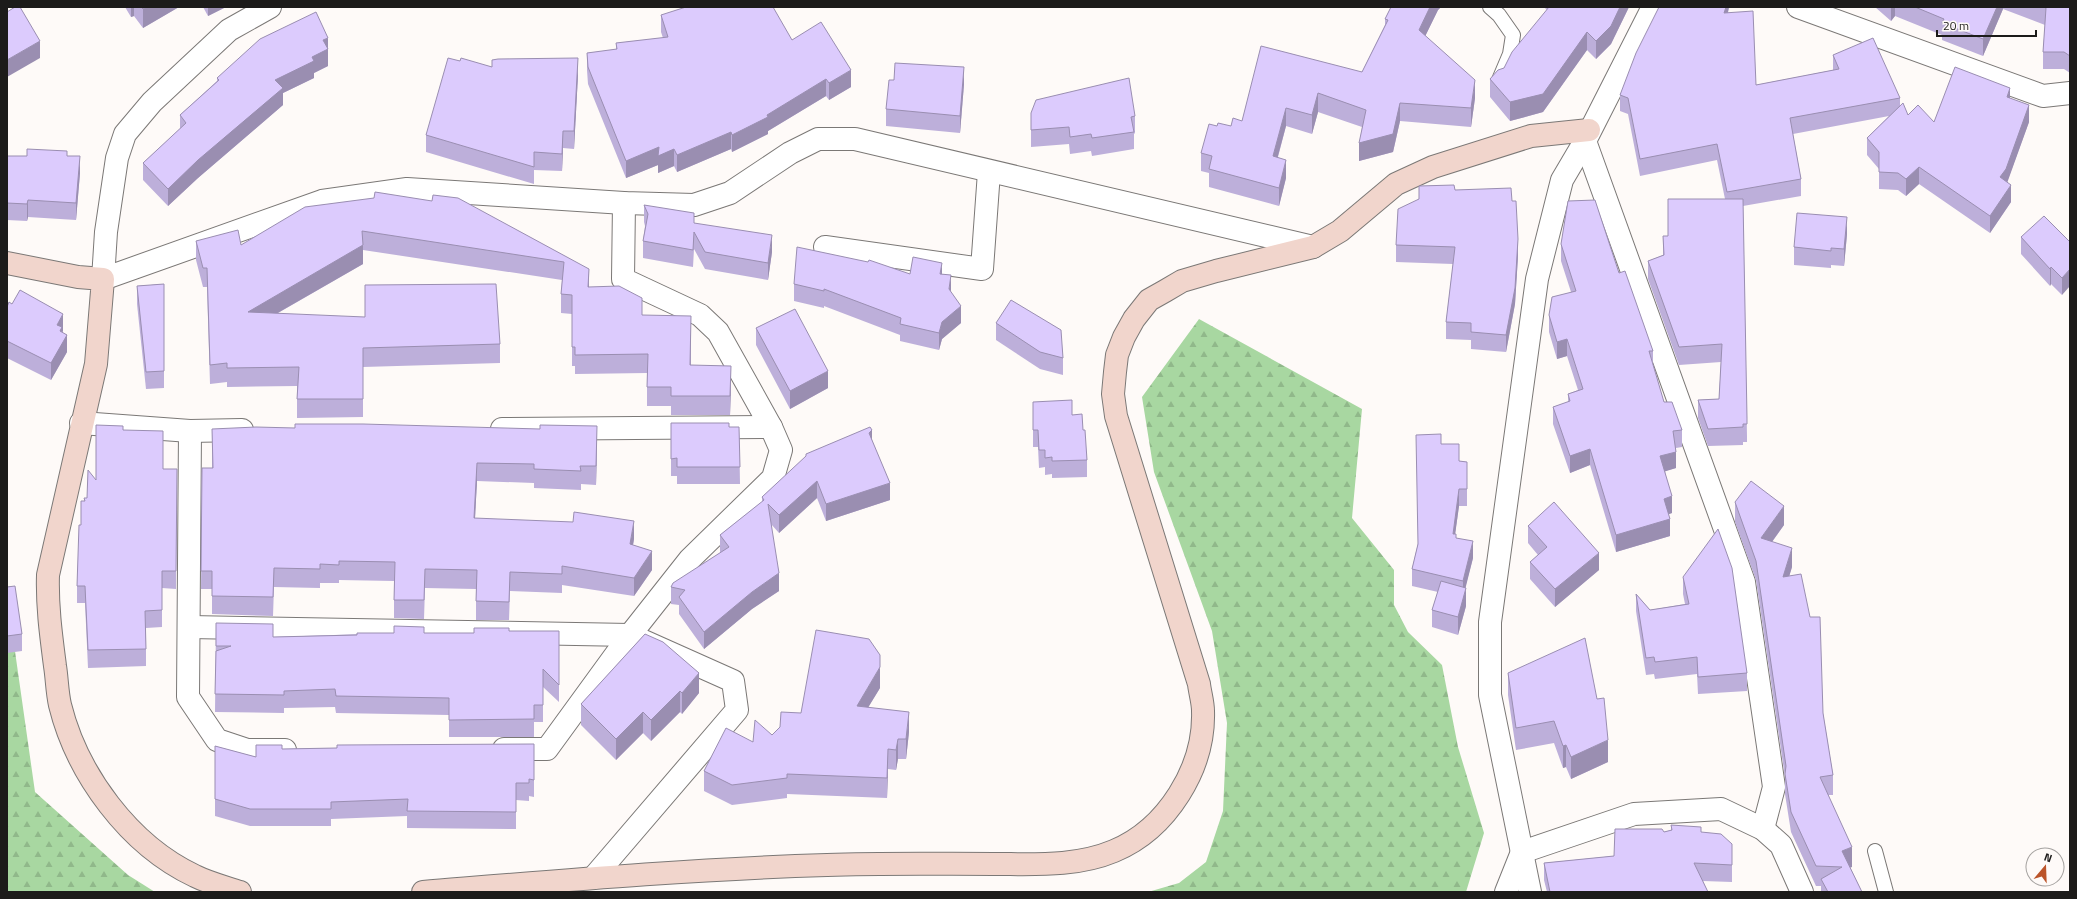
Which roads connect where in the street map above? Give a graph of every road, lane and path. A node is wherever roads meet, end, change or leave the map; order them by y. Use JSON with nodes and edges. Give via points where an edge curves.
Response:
{"nodes":[{"id":1,"x":270,"y":7,"type":"edge"},
{"id":2,"x":1490,"y":7,"type":"edge"},
{"id":3,"x":1653,"y":7,"type":"edge"},
{"id":4,"x":1798,"y":7,"type":"edge"},
{"id":5,"x":1499,"y":80,"type":"edge"},
{"id":6,"x":2070,"y":93,"type":"edge"},
{"id":7,"x":1587,"y":136,"type":"junction"},
{"id":8,"x":989,"y":172,"type":"junction"},
{"id":9,"x":624,"y":203,"type":"junction"},
{"id":10,"x":825,"y":247,"type":"dead end"},
{"id":11,"x":1313,"y":247,"type":"junction"},
{"id":12,"x":7,"y":263,"type":"edge"},
{"id":13,"x":103,"y":278,"type":"junction"},
{"id":14,"x":81,"y":423,"type":"junction"},
{"id":15,"x":771,"y":427,"type":"junction"},
{"id":16,"x":485,"y":429,"type":"edge"},
{"id":17,"x":190,"y":430,"type":"junction"},
{"id":18,"x":262,"y":430,"type":"edge"},
{"id":19,"x":190,"y":627,"type":"junction"},
{"id":20,"x":630,"y":635,"type":"junction"},
{"id":21,"x":303,"y":750,"type":"edge"},
{"id":22,"x":484,"y":750,"type":"edge"},
{"id":23,"x":1763,"y":829,"type":"junction"},
{"id":24,"x":1875,"y":851,"type":"dead end"},
{"id":25,"x":1522,"y":852,"type":"junction"},
{"id":26,"x":593,"y":878,"type":"junction"},
{"id":27,"x":240,"y":892,"type":"edge"},
{"id":28,"x":423,"y":892,"type":"edge"},
{"id":29,"x":1506,"y":892,"type":"edge"},
{"id":30,"x":1530,"y":892,"type":"edge"},
{"id":31,"x":1802,"y":892,"type":"edge"},
{"id":32,"x":1886,"y":892,"type":"edge"}],
"edges":[{"from":1,"to":13,"type":"street","via":[[229,30],[152,102],[125,134],[117,158],[110,202]]},
{"from":2,"to":5,"type":"lane","via":[[1513,35],[1510,54]]},
{"from":3,"to":7,"type":"street"},
{"from":4,"to":6,"type":"street","via":[[2043,96]]},
{"from":7,"to":11,"type":"street","via":[[1531,136],[1433,167],[1396,184],[1340,231]]},
{"from":7,"to":23,"type":"street","via":[[1744,582],[1774,787]]},
{"from":7,"to":25,"type":"street","via":[[1562,180],[1537,279],[1490,622],[1490,695]]},
{"from":8,"to":9,"type":"street","via":[[855,139],[818,139],[790,153],[730,193],[694,205]]},
{"from":8,"to":10,"type":"street","via":[[982,269]]},
{"from":8,"to":11,"type":"street"},
{"from":9,"to":13,"type":"street","via":[[408,189],[322,201]]},
{"from":9,"to":15,"type":"street","via":[[624,279],[700,315],[718,332]]},
{"from":11,"to":26,"type":"street","via":[[1182,281],[1149,300],[1134,319],[1117,355],[1113,394],[1116,416],[1199,684],[1203,710],[1202,732],[1190,774],[1180,794],[1147,832],[1113,851],[1064,864],[828,864]]},
{"from":12,"to":13,"type":"street","via":[[78,277]]},
{"from":13,"to":14,"type":"street","via":[[96,364]]},
{"from":14,"to":17,"type":"street"},
{"from":14,"to":27,"type":"street","via":[[48,575],[49,625],[60,704],[73,742],[87,769],[107,800],[133,830],[183,870]]},
{"from":15,"to":16,"type":"street"},
{"from":15,"to":20,"type":"street","via":[[781,450],[773,478],[690,559]]},
{"from":17,"to":18,"type":"street"},
{"from":17,"to":19,"type":"street"},
{"from":19,"to":20,"type":"street"},
{"from":19,"to":21,"type":"street","via":[[188,697],[217,740],[248,750]]},
{"from":20,"to":22,"type":"street","via":[[547,749]]},
{"from":20,"to":26,"type":"street","via":[[733,681],[737,710]]},
{"from":23,"to":25,"type":"street","via":[[1721,809],[1634,814]]},
{"from":23,"to":31,"type":"street","via":[[1781,845]]},
{"from":24,"to":32,"type":"lane"},
{"from":25,"to":29,"type":"street"},
{"from":25,"to":30,"type":"street"},
{"from":26,"to":28,"type":"street"}]}
